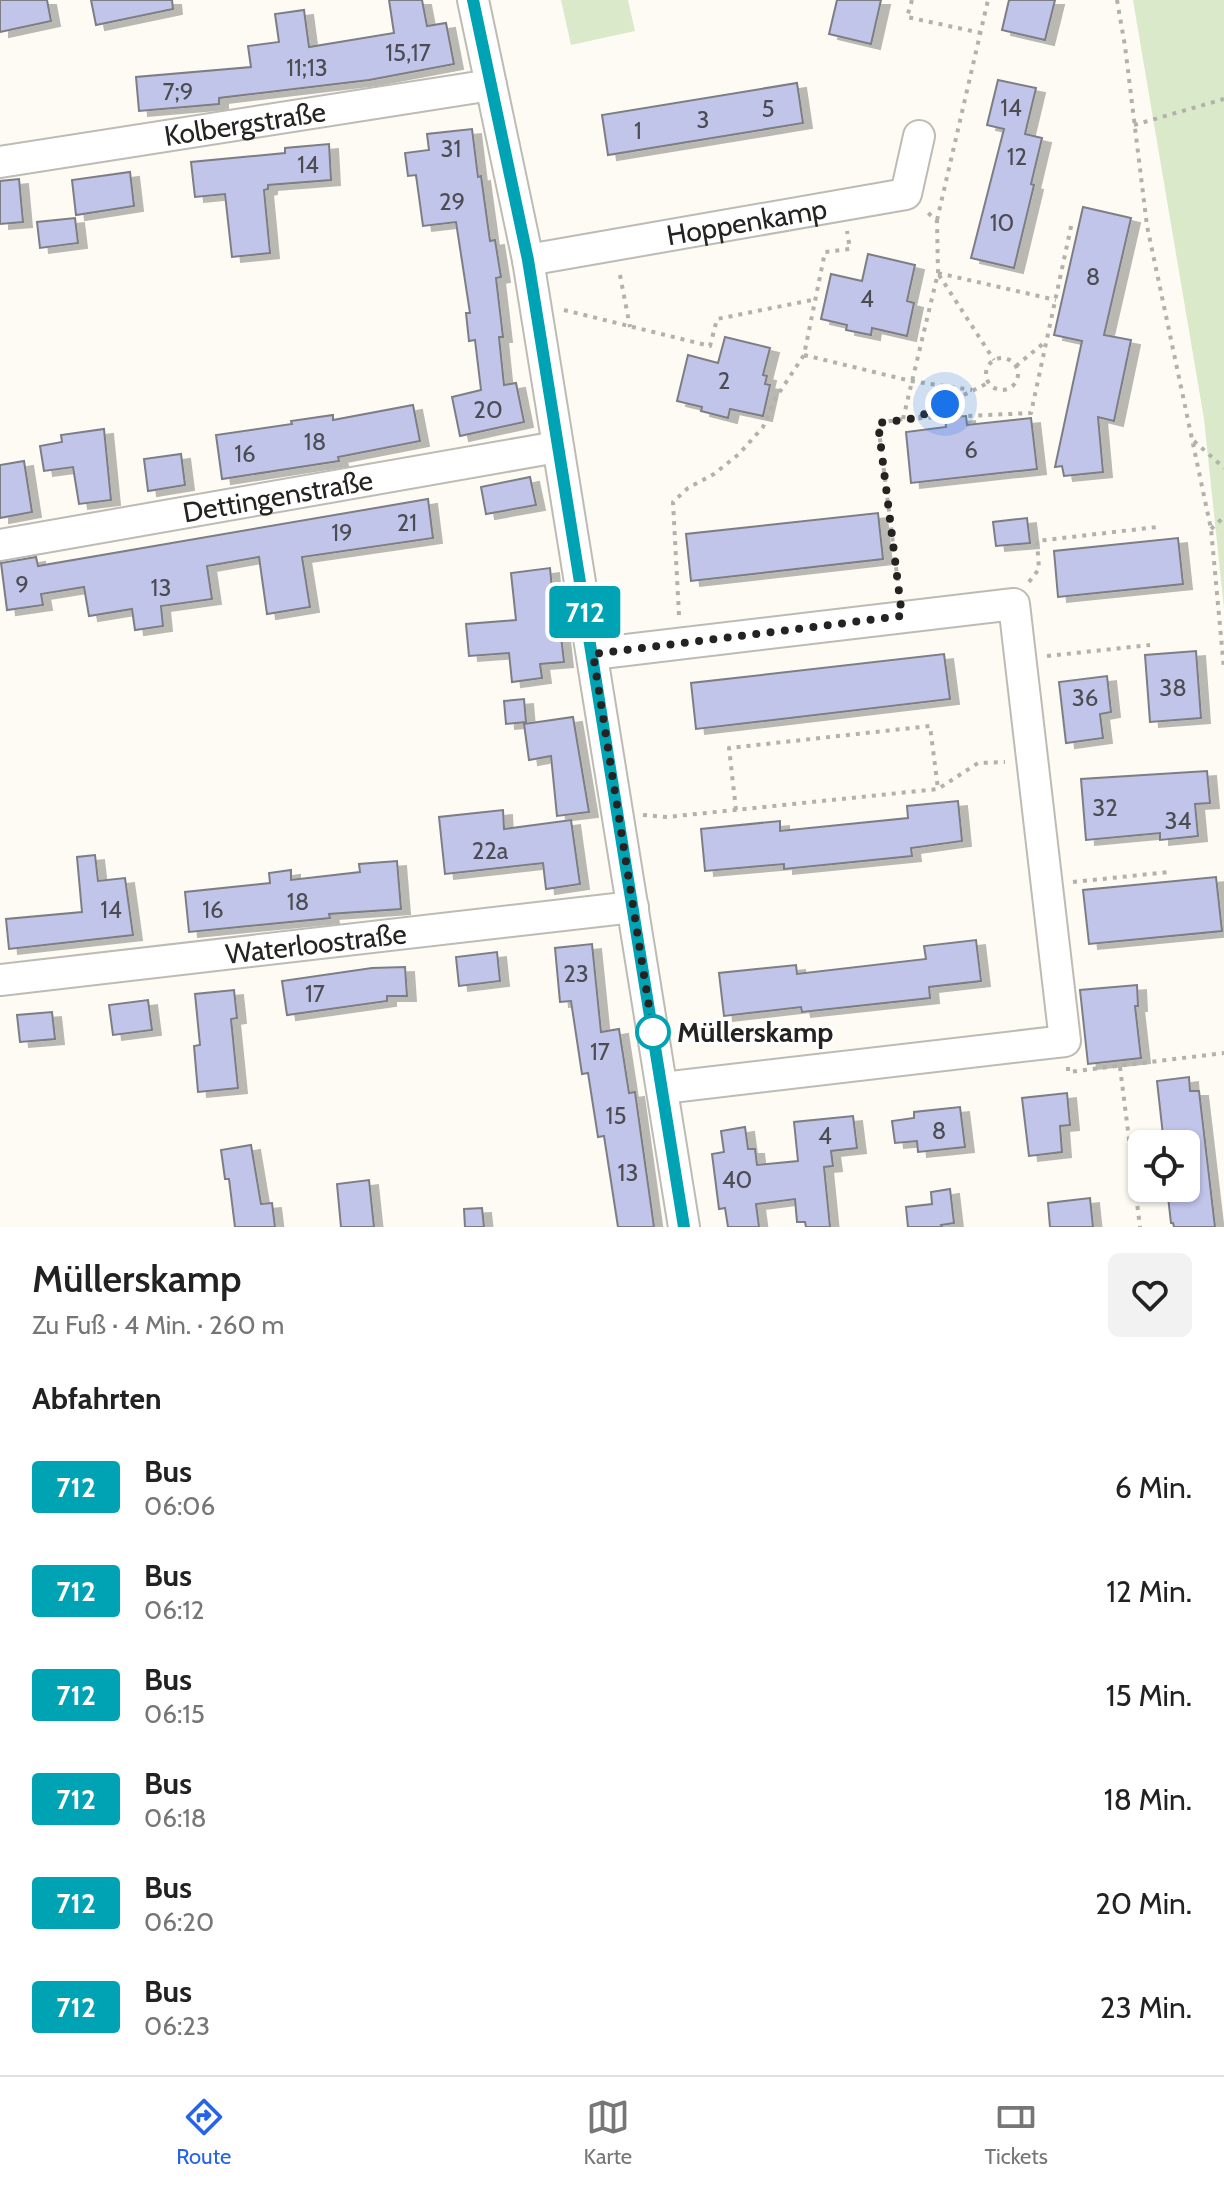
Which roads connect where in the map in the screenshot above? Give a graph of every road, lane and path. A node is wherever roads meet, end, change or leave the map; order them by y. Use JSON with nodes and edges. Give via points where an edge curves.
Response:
{"nodes":[{"id":1,"x":473,"y":0,"type":"edge"},
{"id":2,"x":912,"y":0,"type":"edge"},
{"id":3,"x":988,"y":0,"type":"edge"},
{"id":4,"x":1117,"y":0,"type":"edge"},
{"id":5,"x":981,"y":33,"type":"junction"},
{"id":6,"x":491,"y":85,"type":"junction"},
{"id":7,"x":1224,"y":99,"type":"edge"},
{"id":8,"x":1134,"y":125,"type":"dead end"},
{"id":9,"x":919,"y":136,"type":"dead end"},
{"id":10,"x":0,"y":162,"type":"edge"},
{"id":11,"x":906,"y":194,"type":"junction"},
{"id":12,"x":842,"y":205,"type":"junction"},
{"id":13,"x":937,"y":221,"type":"junction"},
{"id":14,"x":1072,"y":222,"type":"dead end"},
{"id":15,"x":528,"y":260,"type":"junction"},
{"id":16,"x":938,"y":273,"type":"junction"},
{"id":17,"x":620,"y":275,"type":"dead end"},
{"id":18,"x":817,"y":299,"type":"junction"},
{"id":19,"x":1056,"y":300,"type":"junction"},
{"id":20,"x":534,"y":303,"type":"junction"},
{"id":21,"x":630,"y":327,"type":"junction"},
{"id":22,"x":1046,"y":341,"type":"junction"},
{"id":23,"x":804,"y":355,"type":"junction"},
{"id":24,"x":994,"y":360,"type":"junction"},
{"id":25,"x":1016,"y":366,"type":"junction"},
{"id":26,"x":911,"y":381,"type":"junction"},
{"id":27,"x":988,"y":383,"type":"junction"},
{"id":28,"x":972,"y":390,"type":"junction"},
{"id":29,"x":917,"y":418,"type":"junction"},
{"id":30,"x":903,"y":419,"type":"junction"},
{"id":31,"x":1194,"y":441,"type":"junction"},
{"id":32,"x":557,"y":447,"type":"junction"},
{"id":33,"x":1224,"y":468,"type":"edge"},
{"id":34,"x":1224,"y":517,"type":"edge"},
{"id":35,"x":1157,"y":527,"type":"dead end"},
{"id":36,"x":1211,"y":529,"type":"junction"},
{"id":37,"x":0,"y":545,"type":"edge"},
{"id":38,"x":1014,"y":604,"type":"junction"},
{"id":39,"x":902,"y":616,"type":"junction"},
{"id":40,"x":681,"y":643,"type":"junction"},
{"id":41,"x":1150,"y":645,"type":"dead end"},
{"id":42,"x":1223,"y":653,"type":"edge"},
{"id":43,"x":593,"y":654,"type":"junction"},
{"id":44,"x":1020,"y":659,"type":"junction"},
{"id":45,"x":1224,"y":669,"type":"edge"},
{"id":46,"x":1015,"y":761,"type":"dead end"},
{"id":47,"x":938,"y":789,"type":"junction"},
{"id":48,"x":736,"y":810,"type":"junction"},
{"id":49,"x":618,"y":813,"type":"junction"},
{"id":50,"x":1169,"y":872,"type":"dead end"},
{"id":51,"x":1047,"y":885,"type":"junction"},
{"id":52,"x":633,"y":907,"type":"junction"},
{"id":53,"x":0,"y":980,"type":"edge"},
{"id":54,"x":1224,"y":1053,"type":"edge"},
{"id":55,"x":1120,"y":1066,"type":"junction"},
{"id":56,"x":1068,"y":1072,"type":"dead end"},
{"id":57,"x":663,"y":1088,"type":"junction"},
{"id":58,"x":684,"y":1227,"type":"edge"},
{"id":59,"x":1140,"y":1227,"type":"edge"}],
"edges":[{"from":1,"to":6,"type":"street"},
{"from":2,"to":5,"type":"path","via":[[907,17]]},
{"from":3,"to":5,"type":"path"},
{"from":4,"to":31,"type":"path","via":[[1147,226]]},
{"from":5,"to":13,"type":"path"},
{"from":6,"to":10,"type":"street","name":"Kolbergstraße"},
{"from":6,"to":15,"type":"street"},
{"from":7,"to":8,"type":"path"},
{"from":9,"to":11,"type":"street"},
{"from":11,"to":12,"type":"street","name":"Hoppenkamp"},
{"from":11,"to":13,"type":"path"},
{"from":12,"to":15,"type":"street","name":"Hoppenkamp"},
{"from":12,"to":18,"type":"path","via":[[850,249],[825,252]]},
{"from":13,"to":16,"type":"path"},
{"from":14,"to":19,"type":"path"},
{"from":15,"to":20,"type":"street"},
{"from":16,"to":19,"type":"path"},
{"from":16,"to":24,"type":"path"},
{"from":16,"to":26,"type":"path"},
{"from":17,"to":21,"type":"path"},
{"from":18,"to":21,"type":"path","via":[[717,319],[710,346]]},
{"from":18,"to":23,"type":"path"},
{"from":19,"to":22,"type":"path"},
{"from":20,"to":21,"type":"path"},
{"from":20,"to":32,"type":"street"},
{"from":22,"to":25,"type":"path"},
{"from":22,"to":29,"type":"path","via":[[1031,413]]},
{"from":23,"to":26,"type":"path"},
{"from":23,"to":40,"type":"path","via":[[763,427],[739,454],[673,502]]},
{"from":24,"to":25,"type":"path","via":[[1009,359]]},
{"from":24,"to":27,"type":"path","via":[[987,368]]},
{"from":25,"to":27,"type":"path","via":[[1019,376],[1008,389],[997,390]]},
{"from":26,"to":28,"type":"path"},
{"from":26,"to":30,"type":"path"},
{"from":27,"to":28,"type":"path"},
{"from":28,"to":29,"type":"path"},
{"from":29,"to":30,"type":"path"},
{"from":30,"to":39,"type":"path","via":[[878,423]]},
{"from":31,"to":33,"type":"path"},
{"from":31,"to":36,"type":"path"},
{"from":32,"to":37,"type":"street","name":"Dettingenstraße"},
{"from":32,"to":43,"type":"street"},
{"from":34,"to":36,"type":"path"},
{"from":35,"to":38,"type":"path","via":[[1037,541],[1039,569]]},
{"from":36,"to":42,"type":"path"},
{"from":38,"to":39,"type":"street"},
{"from":38,"to":44,"type":"street"},
{"from":39,"to":40,"type":"street"},
{"from":40,"to":43,"type":"street"},
{"from":41,"to":44,"type":"path"},
{"from":42,"to":45,"type":"path"},
{"from":43,"to":49,"type":"street"},
{"from":44,"to":51,"type":"street"},
{"from":46,"to":47,"type":"path","via":[[978,763]]},
{"from":47,"to":48,"type":"path"},
{"from":47,"to":48,"type":"path","via":[[930,726],[729,748]]},
{"from":48,"to":49,"type":"path","via":[[667,817]]},
{"from":49,"to":52,"type":"street"},
{"from":50,"to":51,"type":"path"},
{"from":51,"to":57,"type":"street","via":[[1065,1041]]},
{"from":52,"to":53,"type":"street","name":"Waterloostraße"},
{"from":52,"to":57,"type":"street"},
{"from":54,"to":55,"type":"path"},
{"from":55,"to":56,"type":"path"},
{"from":55,"to":59,"type":"path"},
{"from":57,"to":58,"type":"street"}]}
